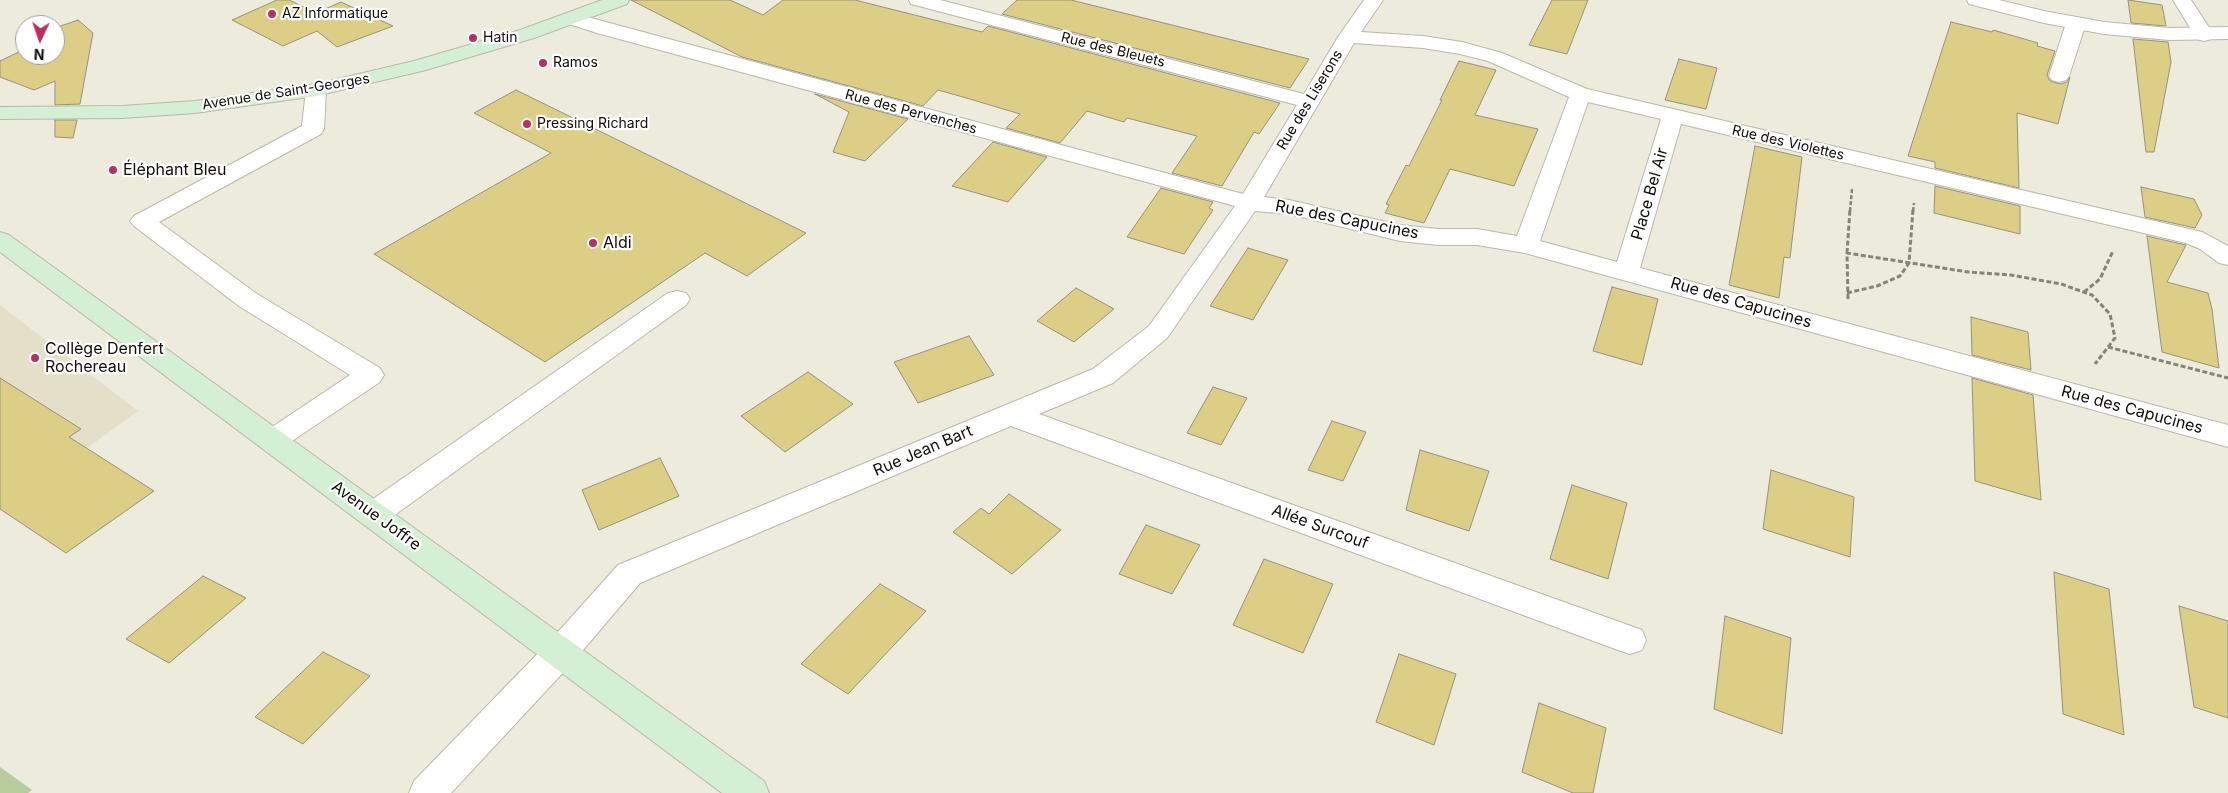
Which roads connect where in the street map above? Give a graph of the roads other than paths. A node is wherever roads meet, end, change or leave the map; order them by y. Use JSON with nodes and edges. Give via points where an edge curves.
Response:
{"nodes":[{"id":1,"x":620,"y":0,"type":"edge"},
{"id":2,"x":918,"y":0,"type":"edge"},
{"id":3,"x":1374,"y":0,"type":"edge"},
{"id":4,"x":1976,"y":0,"type":"edge"},
{"id":5,"x":2182,"y":0,"type":"edge"},
{"id":6,"x":573,"y":19,"type":"junction"},
{"id":7,"x":2076,"y":23,"type":"junction"},
{"id":8,"x":2228,"y":33,"type":"edge"},
{"id":9,"x":2204,"y":35,"type":"junction"},
{"id":10,"x":1348,"y":37,"type":"junction"},
{"id":11,"x":2059,"y":76,"type":"dead end"},
{"id":12,"x":316,"y":90,"type":"junction"},
{"id":13,"x":1580,"y":94,"type":"junction"},
{"id":14,"x":1308,"y":101,"type":"junction"},
{"id":15,"x":0,"y":113,"type":"edge"},
{"id":16,"x":1673,"y":116,"type":"junction"},
{"id":17,"x":1249,"y":203,"type":"junction"},
{"id":18,"x":0,"y":240,"type":"edge"},
{"id":19,"x":1526,"y":245,"type":"junction"},
{"id":20,"x":2228,"y":257,"type":"edge"},
{"id":21,"x":1627,"y":271,"type":"junction"},
{"id":22,"x":677,"y":299,"type":"dead end"},
{"id":23,"x":1009,"y":414,"type":"junction"},
{"id":24,"x":2228,"y":436,"type":"edge"},
{"id":25,"x":273,"y":440,"type":"junction"},
{"id":26,"x":374,"y":514,"type":"junction"},
{"id":27,"x":1630,"y":640,"type":"dead end"},
{"id":28,"x":560,"y":652,"type":"junction"},
{"id":29,"x":427,"y":793,"type":"edge"},
{"id":30,"x":751,"y":793,"type":"edge"}],
"edges":[{"from":1,"to":6,"type":"street","name":"Avenue de Saint-Georges"},
{"from":2,"to":14,"type":"street","name":"Rue des Bleuets"},
{"from":3,"to":10,"type":"street","name":"Rue des Liserons"},
{"from":4,"to":7,"type":"street"},
{"from":5,"to":9,"type":"street"},
{"from":6,"to":12,"type":"street","name":"Avenue de Saint-Georges","via":[[419,66]]},
{"from":6,"to":17,"type":"street","name":"Rue des Pervenches"},
{"from":7,"to":9,"type":"street","via":[[2133,32]]},
{"from":7,"to":11,"type":"street"},
{"from":8,"to":9,"type":"street"},
{"from":10,"to":13,"type":"street","name":"Rue des Violettes","via":[[1462,48],[1495,57]]},
{"from":10,"to":14,"type":"street","name":"Rue des Liserons"},
{"from":12,"to":15,"type":"street","name":"Avenue de Saint-Georges","via":[[195,107],[122,112]]},
{"from":12,"to":25,"type":"street","via":[[313,129],[142,221],[248,300],[370,375]]},
{"from":13,"to":16,"type":"street","name":"Rue des Violettes"},
{"from":13,"to":19,"type":"street"},
{"from":14,"to":17,"type":"street","name":"Rue des Liserons"},
{"from":16,"to":20,"type":"street","name":"Rue des Violettes","via":[[2193,237]]},
{"from":16,"to":21,"type":"street","name":"Place Bel Air"},
{"from":17,"to":19,"type":"street","name":"Rue des Capucines","via":[[1289,207],[1400,233],[1477,236]]},
{"from":17,"to":23,"type":"street","name":"Rue Jean Bart","via":[[1158,332],[1103,376]]},
{"from":18,"to":25,"type":"street","name":"Avenue Joffre"},
{"from":19,"to":21,"type":"street","name":"Rue des Capucines"},
{"from":21,"to":24,"type":"street","name":"Rue des Capucines"},
{"from":22,"to":26,"type":"street"},
{"from":23,"to":27,"type":"street","name":"Allée Surcouf"},
{"from":23,"to":28,"type":"street","name":"Rue Jean Bart","via":[[629,574]]},
{"from":25,"to":26,"type":"street","name":"Avenue Joffre"},
{"from":26,"to":28,"type":"street","name":"Avenue Joffre"},
{"from":28,"to":29,"type":"street","name":"Rue Jean Bart"},
{"from":28,"to":30,"type":"street","name":"Avenue Joffre"}]}
